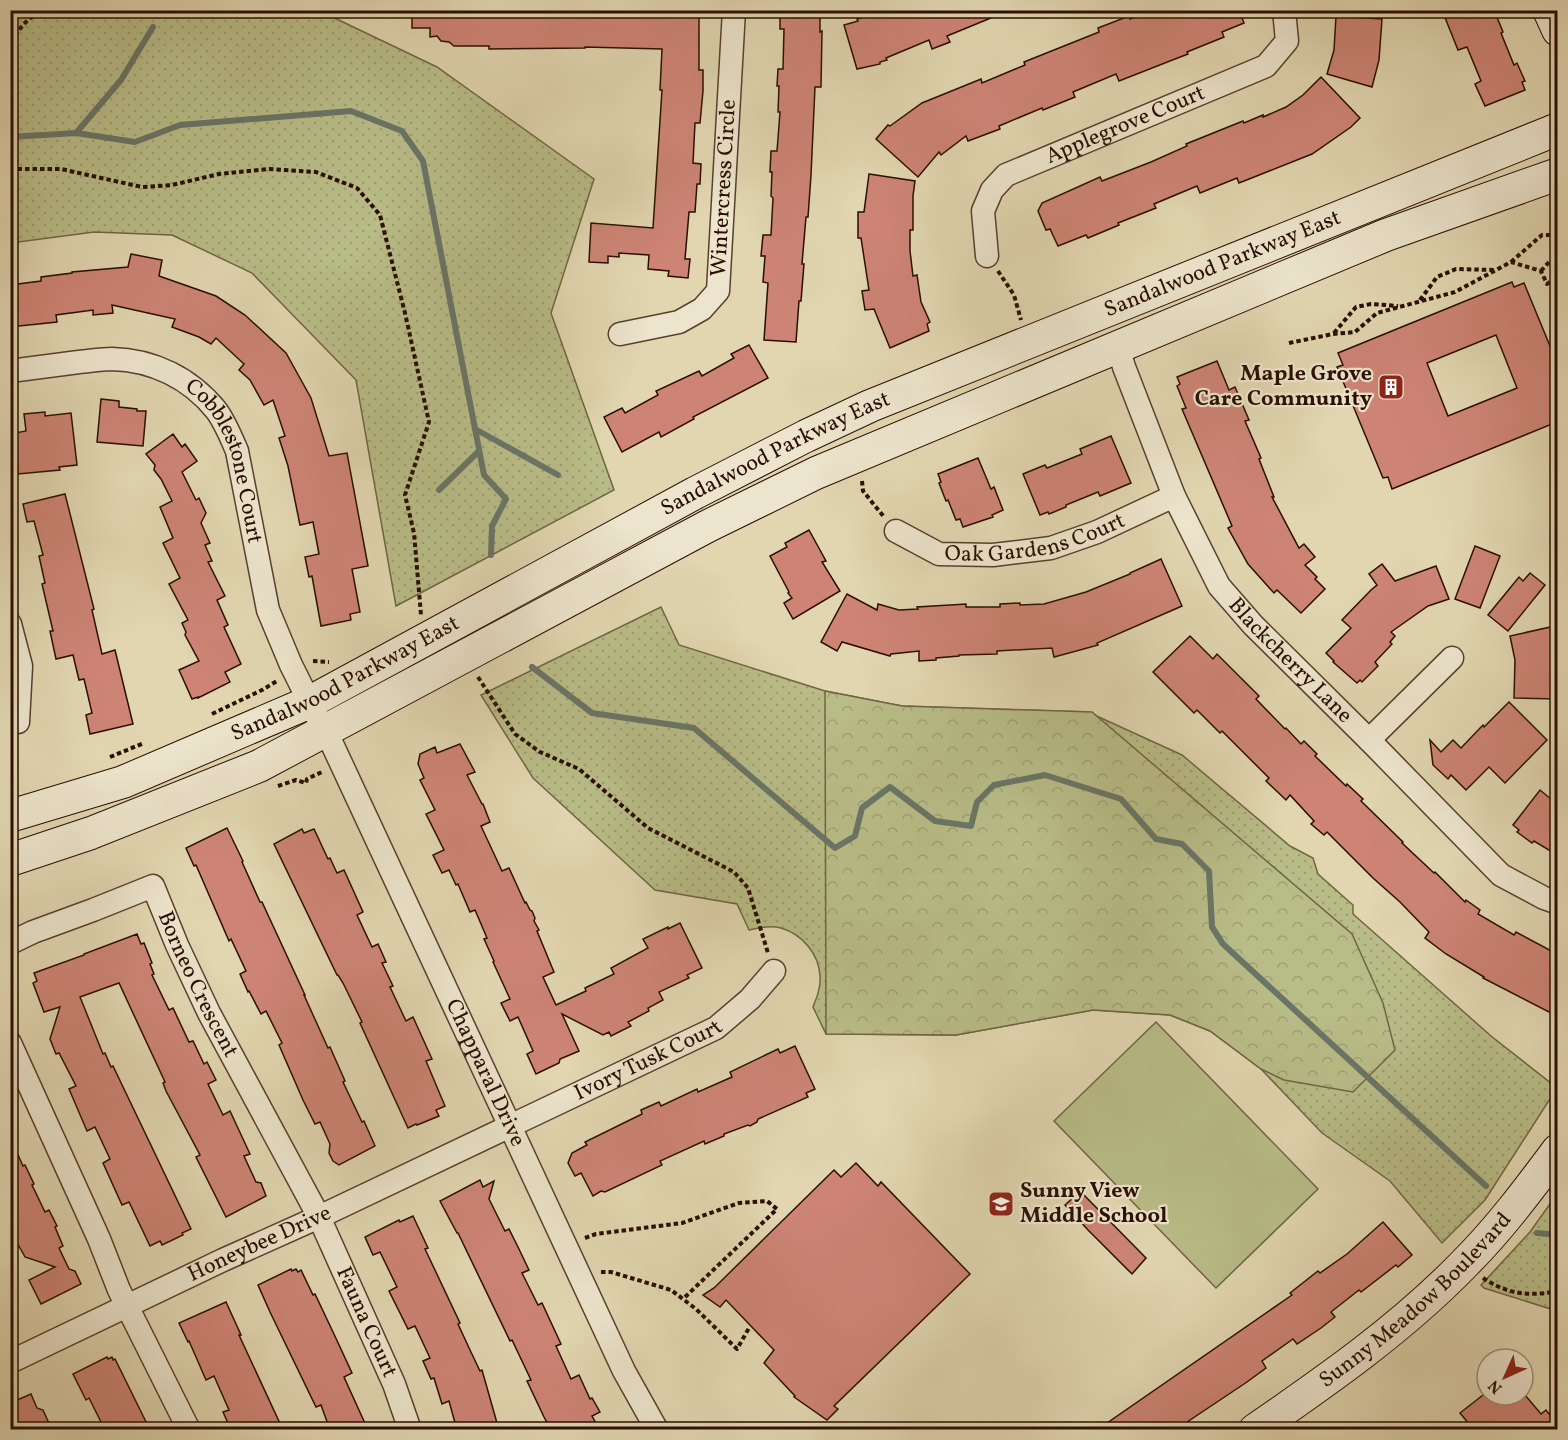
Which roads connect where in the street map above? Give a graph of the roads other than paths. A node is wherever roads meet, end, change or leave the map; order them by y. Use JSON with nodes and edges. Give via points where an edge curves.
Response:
{"nodes":[{"id":1,"x":734,"y":10,"type":"edge"},
{"id":2,"x":1284,"y":10,"type":"edge"},
{"id":3,"x":1549,"y":10,"type":"edge"},
{"id":4,"x":1557,"y":30,"type":"edge"},
{"id":5,"x":1557,"y":129,"type":"edge"},
{"id":6,"x":1557,"y":174,"type":"edge"},
{"id":7,"x":987,"y":256,"type":"road end"},
{"id":8,"x":620,"y":334,"type":"dead end"},
{"id":9,"x":1118,"y":348,"type":"junction"},
{"id":10,"x":10,"y":371,"type":"edge"},
{"id":11,"x":1174,"y":496,"type":"junction"},
{"id":12,"x":896,"y":531,"type":"road end"},
{"id":13,"x":10,"y":624,"type":"edge"},
{"id":14,"x":1452,"y":658,"type":"dead end"},
{"id":15,"x":317,"y":716,"type":"junction"},
{"id":16,"x":18,"y":722,"type":"dead end"},
{"id":17,"x":1369,"y":740,"type":"junction"},
{"id":18,"x":10,"y":816,"type":"edge"},
{"id":19,"x":10,"y":860,"type":"edge"},
{"id":20,"x":1557,"y":903,"type":"edge"},
{"id":21,"x":10,"y":943,"type":"edge"},
{"id":22,"x":774,"y":971,"type":"road end"},
{"id":23,"x":10,"y":1044,"type":"edge"},
{"id":24,"x":509,"y":1127,"type":"junction"},
{"id":25,"x":1557,"y":1150,"type":"edge"},
{"id":26,"x":319,"y":1217,"type":"junction"},
{"id":27,"x":127,"y":1307,"type":"junction"},
{"id":28,"x":10,"y":1362,"type":"edge"},
{"id":29,"x":189,"y":1430,"type":"edge"},
{"id":30,"x":410,"y":1430,"type":"edge"},
{"id":31,"x":657,"y":1430,"type":"edge"},
{"id":32,"x":1255,"y":1430,"type":"edge"}],
"edges":[{"from":1,"to":8,"type":"street","name":"Wintercress Circle","via":[[718,291],[702,309],[679,322]]},
{"from":2,"to":7,"type":"street","name":"Applegrove Court","via":[[1287,41],[1266,66],[1006,175],[992,190],[983,211]]},
{"from":3,"to":4,"type":"main road"},
{"from":5,"to":15,"type":"main road","name":"Sandalwood Parkway East","via":[[870,406],[806,436],[423,639]]},
{"from":6,"to":9,"type":"main road","name":"Sandalwood Parkway East","via":[[1386,235]]},
{"from":9,"to":11,"type":"street","name":"Blackcherry Lane"},
{"from":9,"to":15,"type":"main road","name":"Sandalwood Parkway East","via":[[816,473],[465,656]]},
{"from":10,"to":15,"type":"street","name":"Cobblestone Court","via":[[111,359],[141,362],[171,373],[203,396],[217,412],[237,451],[268,610]]},
{"from":11,"to":12,"type":"street","name":"Oak Gardens Court","via":[[1097,532],[1051,548],[993,555],[939,554]]},
{"from":11,"to":17,"type":"street","name":"Blackcherry Lane","via":[[1220,586],[1253,625]]},
{"from":13,"to":16,"type":"street","via":[[21,666]]},
{"from":14,"to":17,"type":"street"},
{"from":15,"to":18,"type":"main road","name":"Sandalwood Parkway East"},
{"from":15,"to":19,"type":"main road","name":"Sandalwood Parkway East","via":[[259,766],[91,833]]},
{"from":15,"to":24,"type":"street","name":"Chapparal Drive"},
{"from":17,"to":20,"type":"street","name":"Blackcherry Lane","via":[[1501,875]]},
{"from":21,"to":26,"type":"street","name":"Borneo Crescent","via":[[153,886],[209,1013]]},
{"from":22,"to":24,"type":"street","name":"Ivory Tusk Court","via":[[750,999],[716,1028]]},
{"from":23,"to":27,"type":"street"},
{"from":24,"to":26,"type":"street","name":"Honeybee Drive"},
{"from":24,"to":31,"type":"street","name":"Chapparal Drive","via":[[624,1371]]},
{"from":25,"to":32,"type":"main road","name":"Sunny Meadow Boulevard","via":[[1493,1233],[1420,1306],[1350,1364]]},
{"from":26,"to":27,"type":"street","name":"Honeybee Drive"},
{"from":26,"to":30,"type":"street","name":"Fauna Court","via":[[394,1384]]},
{"from":27,"to":28,"type":"street","name":"Honeybee Drive"},
{"from":27,"to":29,"type":"street"}]}
